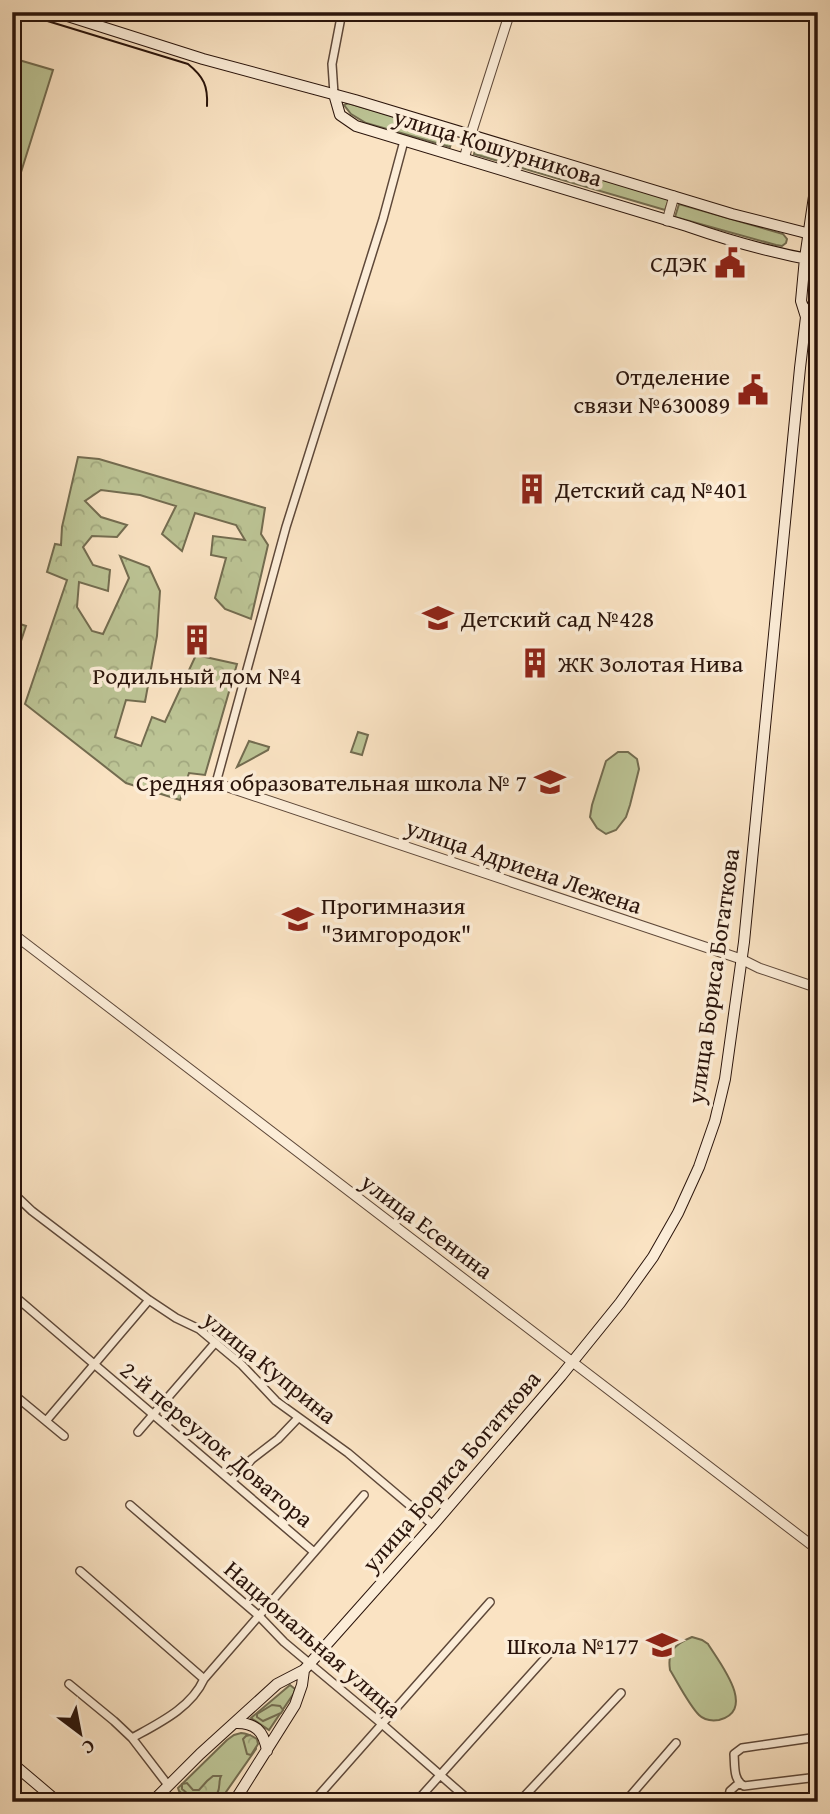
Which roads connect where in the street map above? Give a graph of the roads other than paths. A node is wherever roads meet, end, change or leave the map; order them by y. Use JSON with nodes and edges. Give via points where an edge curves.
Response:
{"nodes":[{"id":1,"x":55,"y":12,"type":"edge"},
{"id":2,"x":342,"y":12,"type":"edge"},
{"id":3,"x":510,"y":12,"type":"edge"},
{"id":4,"x":334,"y":94,"type":"junction"},
{"id":5,"x":471,"y":134,"type":"junction"},
{"id":6,"x":404,"y":141,"type":"junction"},
{"id":7,"x":464,"y":159,"type":"junction"},
{"id":8,"x":818,"y":169,"type":"edge"},
{"id":9,"x":674,"y":197,"type":"junction"},
{"id":10,"x":667,"y":221,"type":"junction"},
{"id":11,"x":813,"y":235,"type":"edge"},
{"id":12,"x":804,"y":258,"type":"junction"},
{"id":13,"x":818,"y":261,"type":"edge"},
{"id":14,"x":818,"y":270,"type":"edge"},
{"id":15,"x":806,"y":317,"type":"junction"},
{"id":16,"x":216,"y":783,"type":"joint"},
{"id":17,"x":12,"y":933,"type":"edge"},
{"id":18,"x":741,"y":959,"type":"junction"},
{"id":19,"x":818,"y":988,"type":"edge"},
{"id":20,"x":12,"y":1192,"type":"edge"},
{"id":21,"x":12,"y":1294,"type":"edge"},
{"id":22,"x":149,"y":1300,"type":"junction"},
{"id":23,"x":215,"y":1343,"type":"junction"},
{"id":24,"x":574,"y":1361,"type":"junction"},
{"id":25,"x":94,"y":1364,"type":"junction"},
{"id":26,"x":12,"y":1393,"type":"edge"},
{"id":27,"x":153,"y":1415,"type":"junction"},
{"id":28,"x":298,"y":1418,"type":"junction"},
{"id":29,"x":47,"y":1421,"type":"junction"},
{"id":30,"x":138,"y":1432,"type":"dead end"},
{"id":31,"x":64,"y":1436,"type":"dead end"},
{"id":32,"x":231,"y":1481,"type":"junction"},
{"id":33,"x":363,"y":1496,"type":"dead end"},
{"id":34,"x":131,"y":1505,"type":"dead end"},
{"id":35,"x":433,"y":1525,"type":"junction"},
{"id":36,"x":818,"y":1550,"type":"edge"},
{"id":37,"x":314,"y":1552,"type":"junction"},
{"id":38,"x":80,"y":1571,"type":"dead end"},
{"id":39,"x":490,"y":1602,"type":"dead end"},
{"id":40,"x":259,"y":1616,"type":"junction"},
{"id":41,"x":557,"y":1645,"type":"dead end"},
{"id":42,"x":307,"y":1666,"type":"junction"},
{"id":43,"x":204,"y":1679,"type":"junction"},
{"id":44,"x":69,"y":1684,"type":"dead end"},
{"id":45,"x":621,"y":1693,"type":"dead end"},
{"id":46,"x":234,"y":1723,"type":"junction"},
{"id":47,"x":382,"y":1724,"type":"junction"},
{"id":48,"x":818,"y":1737,"type":"edge"},
{"id":49,"x":132,"y":1738,"type":"junction"},
{"id":50,"x":676,"y":1743,"type":"dead end"},
{"id":51,"x":267,"y":1752,"type":"junction"},
{"id":52,"x":12,"y":1763,"type":"edge"},
{"id":53,"x":440,"y":1775,"type":"junction"},
{"id":54,"x":818,"y":1777,"type":"edge"},
{"id":55,"x":739,"y":1783,"type":"junction"},
{"id":56,"x":168,"y":1785,"type":"junction"},
{"id":57,"x":56,"y":1801,"type":"edge"},
{"id":58,"x":152,"y":1802,"type":"edge"},
{"id":59,"x":234,"y":1802,"type":"edge"},
{"id":60,"x":313,"y":1802,"type":"edge"},
{"id":61,"x":416,"y":1802,"type":"edge"},
{"id":62,"x":471,"y":1802,"type":"edge"},
{"id":63,"x":519,"y":1802,"type":"edge"},
{"id":64,"x":625,"y":1802,"type":"edge"},
{"id":65,"x":728,"y":1802,"type":"edge"}],
"edges":[{"from":1,"to":4,"type":"main road","name":"улица Кошурникова"},
{"from":2,"to":4,"type":"street","via":[[332,64]]},
{"from":3,"to":5,"type":"street"},
{"from":4,"to":5,"type":"main road","name":"улица Кошурникова"},
{"from":4,"to":6,"type":"main road","name":"улица Кошурникова","via":[[347,121]]},
{"from":5,"to":7,"type":"street"},
{"from":5,"to":9,"type":"main road","name":"улица Кошурникова"},
{"from":6,"to":7,"type":"main road","name":"улица Кошурникова"},
{"from":6,"to":16,"type":"street","via":[[286,527]]},
{"from":7,"to":10,"type":"main road","name":"улица Кошурникова"},
{"from":8,"to":11,"type":"main road","name":"улица Бориса Богаткова"},
{"from":9,"to":10,"type":"street"},
{"from":9,"to":11,"type":"main road","name":"улица Кошурникова"},
{"from":10,"to":12,"type":"main road","name":"улица Кошурникова"},
{"from":11,"to":12,"type":"main road","name":"улица Бориса Богаткова"},
{"from":12,"to":13,"type":"main road","name":"улица Кошурникова"},
{"from":12,"to":15,"type":"main road","name":"улица Бориса Богаткова","via":[[801,300]]},
{"from":14,"to":15,"type":"main road","name":"улица Бориса Богаткова","via":[[815,301]]},
{"from":15,"to":18,"type":"main road","name":"улица Бориса Богаткова"},
{"from":16,"to":18,"type":"street","name":"улица Адриена Лежена"},
{"from":17,"to":24,"type":"street","name":"улица Есенина"},
{"from":18,"to":19,"type":"street","name":"улица Адриена Лежена"},
{"from":18,"to":24,"type":"main road","name":"улица Бориса Богаткова","via":[[725,1079],[699,1167],[653,1257]]},
{"from":20,"to":22,"type":"street","name":"улица Куприна"},
{"from":21,"to":25,"type":"street","name":"2-й переулок Доватора"},
{"from":22,"to":23,"type":"street","name":"улица Куприна"},
{"from":22,"to":25,"type":"street"},
{"from":23,"to":27,"type":"street"},
{"from":23,"to":28,"type":"street","name":"улица Куприна"},
{"from":24,"to":35,"type":"main road","name":"улица Бориса Богаткова"},
{"from":24,"to":36,"type":"street","name":"улица Есенина"},
{"from":25,"to":27,"type":"street","name":"2-й переулок Доватора"},
{"from":25,"to":29,"type":"street"},
{"from":26,"to":29,"type":"street"},
{"from":27,"to":30,"type":"street"},
{"from":27,"to":32,"type":"street","name":"2-й переулок Доватора"},
{"from":28,"to":32,"type":"street"},
{"from":28,"to":35,"type":"street","name":"улица Куприна","via":[[348,1453]]},
{"from":29,"to":31,"type":"street"},
{"from":32,"to":37,"type":"street","name":"2-й переулок Доватора"},
{"from":33,"to":37,"type":"street"},
{"from":34,"to":40,"type":"street","name":"Национальная улица"},
{"from":35,"to":42,"type":"main road","name":"улица Бориса Богаткова"},
{"from":37,"to":40,"type":"street"},
{"from":38,"to":43,"type":"street"},
{"from":39,"to":47,"type":"street"},
{"from":40,"to":42,"type":"street","name":"Национальная улица"},
{"from":40,"to":43,"type":"street"},
{"from":41,"to":53,"type":"street"},
{"from":42,"to":46,"type":"main road","name":"улица Бориса Богаткова","via":[[277,1684]]},
{"from":42,"to":47,"type":"street","name":"Национальная улица"},
{"from":42,"to":51,"type":"main road","name":"улица Бориса Богаткова","via":[[295,1704]]},
{"from":43,"to":49,"type":"street","via":[[198,1692],[167,1719]]},
{"from":44,"to":49,"type":"street"},
{"from":45,"to":63,"type":"street"},
{"from":46,"to":51,"type":"main road","via":[[260,1731]]},
{"from":46,"to":56,"type":"main road","name":"улица Бориса Богаткова"},
{"from":47,"to":53,"type":"street","name":"Национальная улица"},
{"from":47,"to":60,"type":"street"},
{"from":48,"to":55,"type":"street","via":[[737,1750]]},
{"from":49,"to":56,"type":"street"},
{"from":50,"to":64,"type":"street"},
{"from":51,"to":59,"type":"main road","name":"улица Бориса Богаткова"},
{"from":52,"to":57,"type":"main road"},
{"from":53,"to":61,"type":"street"},
{"from":53,"to":62,"type":"street","name":"Национальная улица"},
{"from":54,"to":55,"type":"street"},
{"from":55,"to":65,"type":"street","via":[[730,1791]]},
{"from":56,"to":58,"type":"main road","name":"улица Бориса Богаткова"}]}
